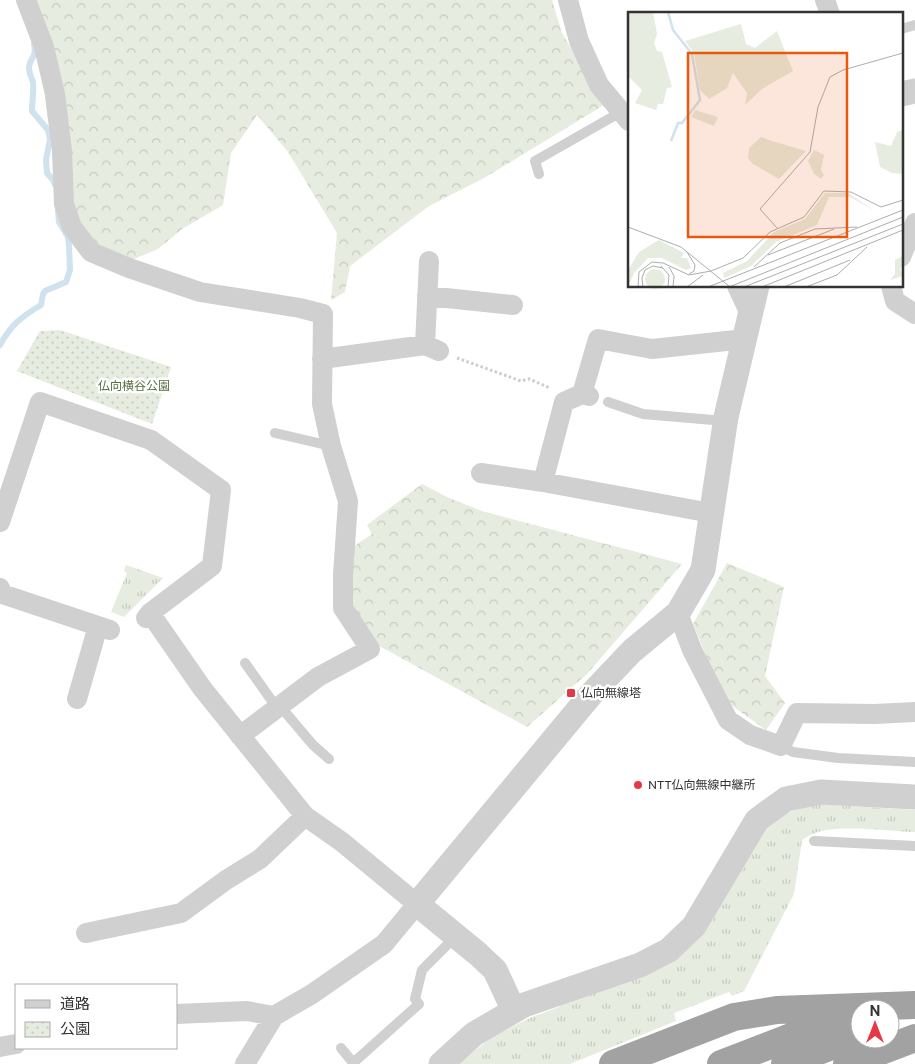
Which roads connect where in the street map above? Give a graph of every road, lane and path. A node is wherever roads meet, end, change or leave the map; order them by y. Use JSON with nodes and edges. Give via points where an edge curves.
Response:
{"nodes":[{"id":1,"x":26,"y":0,"type":"edge"},
{"id":2,"x":568,"y":0,"type":"edge"},
{"id":3,"x":825,"y":0,"type":"edge"},
{"id":4,"x":829,"y":12,"type":"edge"},
{"id":5,"x":915,"y":25,"type":"edge"},
{"id":6,"x":902,"y":29,"type":"edge"},
{"id":7,"x":915,"y":91,"type":"edge"},
{"id":8,"x":902,"y":94,"type":"edge"},
{"id":9,"x":623,"y":107,"type":"edge"},
{"id":10,"x":539,"y":174,"type":"dead end"},
{"id":11,"x":915,"y":223,"type":"edge"},
{"id":12,"x":902,"y":255,"type":"edge"},
{"id":13,"x":429,"y":261,"type":"dead end"},
{"id":14,"x":738,"y":288,"type":"edge"},
{"id":15,"x":756,"y":288,"type":"edge"},
{"id":16,"x":892,"y":288,"type":"edge"},
{"id":17,"x":427,"y":296,"type":"junction"},
{"id":18,"x":513,"y":305,"type":"dead end"},
{"id":19,"x":750,"y":314,"type":"junction"},
{"id":20,"x":915,"y":314,"type":"edge"},
{"id":21,"x":745,"y":339,"type":"junction"},
{"id":22,"x":432,"y":348,"type":"junction"},
{"id":23,"x":322,"y":359,"type":"junction"},
{"id":24,"x":529,"y":379,"type":"dead end"},
{"id":25,"x":608,"y":402,"type":"dead end"},
{"id":26,"x":725,"y":421,"type":"junction"},
{"id":27,"x":275,"y":433,"type":"dead end"},
{"id":28,"x":331,"y":446,"type":"junction"},
{"id":29,"x":481,"y":473,"type":"dead end"},
{"id":30,"x":543,"y":482,"type":"junction"},
{"id":31,"x":711,"y":513,"type":"junction"},
{"id":32,"x":0,"y":522,"type":"edge"},
{"id":33,"x":0,"y":588,"type":"edge"},
{"id":34,"x":678,"y":613,"type":"junction"},
{"id":35,"x":245,"y":663,"type":"dead end"},
{"id":36,"x":77,"y":699,"type":"dead end"},
{"id":37,"x":278,"y":707,"type":"junction"},
{"id":38,"x":915,"y":712,"type":"edge"},
{"id":39,"x":240,"y":736,"type":"junction"},
{"id":40,"x":781,"y":746,"type":"junction"},
{"id":41,"x":329,"y":759,"type":"dead end"},
{"id":42,"x":915,"y":762,"type":"edge"},
{"id":43,"x":915,"y":798,"type":"edge"},
{"id":44,"x":305,"y":816,"type":"junction"},
{"id":45,"x":814,"y":841,"type":"dead end"},
{"id":46,"x":915,"y":846,"type":"edge"},
{"id":47,"x":417,"y":904,"type":"junction"},
{"id":48,"x":86,"y":933,"type":"dead end"},
{"id":49,"x":456,"y":936,"type":"junction"},
{"id":50,"x":912,"y":1004,"type":"edge"},
{"id":51,"x":850,"y":1009,"type":"edge"},
{"id":52,"x":802,"y":1010,"type":"junction"},
{"id":53,"x":514,"y":1011,"type":"junction"},
{"id":54,"x":178,"y":1014,"type":"edge"},
{"id":55,"x":850,"y":1014,"type":"edge"},
{"id":56,"x":900,"y":1014,"type":"edge"},
{"id":57,"x":274,"y":1016,"type":"junction"},
{"id":58,"x":915,"y":1038,"type":"edge"},
{"id":59,"x":850,"y":1039,"type":"edge"},
{"id":60,"x":15,"y":1044,"type":"edge"},
{"id":61,"x":0,"y":1047,"type":"edge"},
{"id":62,"x":341,"y":1048,"type":"dead end"},
{"id":63,"x":353,"y":1063,"type":"edge"},
{"id":64,"x":245,"y":1064,"type":"edge"},
{"id":65,"x":441,"y":1064,"type":"edge"},
{"id":66,"x":613,"y":1064,"type":"edge"},
{"id":67,"x":661,"y":1064,"type":"edge"},
{"id":68,"x":721,"y":1064,"type":"edge"},
{"id":69,"x":785,"y":1064,"type":"edge"},
{"id":70,"x":846,"y":1064,"type":"edge"}],
"edges":[{"from":1,"to":23,"type":"street","via":[[44,47],[55,94],[64,204],[72,227],[91,252],[200,292],[323,314]]},
{"from":2,"to":9,"type":"street","via":[[579,41],[599,84]]},
{"from":3,"to":4,"type":"street"},
{"from":5,"to":6,"type":"lane"},
{"from":7,"to":8,"type":"street"},
{"from":9,"to":10,"type":"lane","via":[[535,161]]},
{"from":11,"to":12,"type":"street"},
{"from":13,"to":17,"type":"street"},
{"from":14,"to":19,"type":"street"},
{"from":15,"to":19,"type":"street"},
{"from":16,"to":20,"type":"street","via":[[895,301]]},
{"from":17,"to":18,"type":"street"},
{"from":17,"to":22,"type":"street"},
{"from":19,"to":21,"type":"street"},
{"from":21,"to":26,"type":"street"},
{"from":21,"to":30,"type":"street","via":[[652,349],[598,339],[585,395],[564,402]]},
{"from":22,"to":23,"type":"street"},
{"from":22,"to":24,"type":"path","via":[[521,381]]},
{"from":23,"to":28,"type":"street","via":[[322,404]]},
{"from":25,"to":26,"type":"lane","via":[[643,414]]},
{"from":26,"to":31,"type":"street"},
{"from":27,"to":28,"type":"lane"},
{"from":28,"to":37,"type":"street","via":[[348,501],[343,608],[370,648],[318,678]]},
{"from":29,"to":30,"type":"street"},
{"from":30,"to":31,"type":"street"},
{"from":31,"to":34,"type":"street","via":[[704,570]]},
{"from":32,"to":39,"type":"street","via":[[40,402],[151,440],[221,490],[212,566],[148,615]]},
{"from":33,"to":36,"type":"street","via":[[2,594],[104,628]]},
{"from":34,"to":40,"type":"street","via":[[692,650],[728,720],[750,735]]},
{"from":34,"to":47,"type":"street","via":[[632,651],[593,692]]},
{"from":35,"to":37,"type":"lane"},
{"from":37,"to":39,"type":"street"},
{"from":37,"to":41,"type":"lane"},
{"from":38,"to":40,"type":"street","via":[[797,713]]},
{"from":39,"to":44,"type":"street"},
{"from":40,"to":42,"type":"lane","via":[[792,752],[838,758]]},
{"from":43,"to":53,"type":"street","via":[[821,792],[786,799],[757,820],[694,926],[669,950]]},
{"from":44,"to":47,"type":"street"},
{"from":44,"to":48,"type":"street","via":[[260,859],[181,914]]},
{"from":45,"to":46,"type":"lane"},
{"from":47,"to":49,"type":"street"},
{"from":47,"to":57,"type":"street","via":[[384,944]]},
{"from":49,"to":53,"type":"street","via":[[495,970]]},
{"from":49,"to":63,"type":"lane","via":[[422,970],[415,999],[419,1004]]},
{"from":50,"to":56,"type":"highway"},
{"from":51,"to":52,"type":"highway"},
{"from":52,"to":66,"type":"highway","via":[[777,1010],[734,1017]]},
{"from":52,"to":67,"type":"highway"},
{"from":53,"to":65,"type":"street","via":[[474,1034]]},
{"from":54,"to":57,"type":"street","via":[[247,1011]]},
{"from":55,"to":68,"type":"highway"},
{"from":57,"to":64,"type":"street"},
{"from":58,"to":70,"type":"highway"},
{"from":59,"to":69,"type":"highway"},
{"from":60,"to":61,"type":"street"},
{"from":62,"to":63,"type":"lane"}]}
